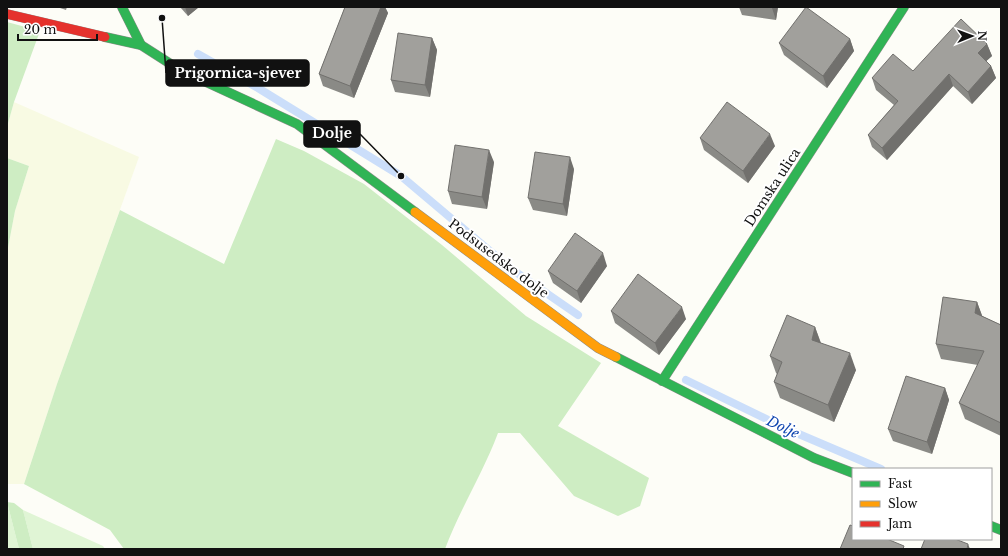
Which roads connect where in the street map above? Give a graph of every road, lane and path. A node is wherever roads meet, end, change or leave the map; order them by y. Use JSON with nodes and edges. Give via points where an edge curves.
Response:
{"nodes":[{"id":1,"x":122,"y":7,"type":"edge"},
{"id":2,"x":904,"y":7,"type":"edge"},
{"id":3,"x":7,"y":14,"type":"edge"},
{"id":4,"x":141,"y":45,"type":"junction"},
{"id":5,"x":662,"y":382,"type":"junction"},
{"id":6,"x":852,"y":473,"type":"edge"}],
"edges":[{"from":1,"to":4,"type":"street"},
{"from":2,"to":5,"type":"street","name":"Domska ulica"},
{"from":3,"to":4,"type":"street"},
{"from":4,"to":5,"type":"street","name":"Podsusedsko dolje","via":[[180,70],[297,124],[598,348]]},
{"from":5,"to":6,"type":"street","name":"Podsusedsko dolje","via":[[814,458]]}]}
